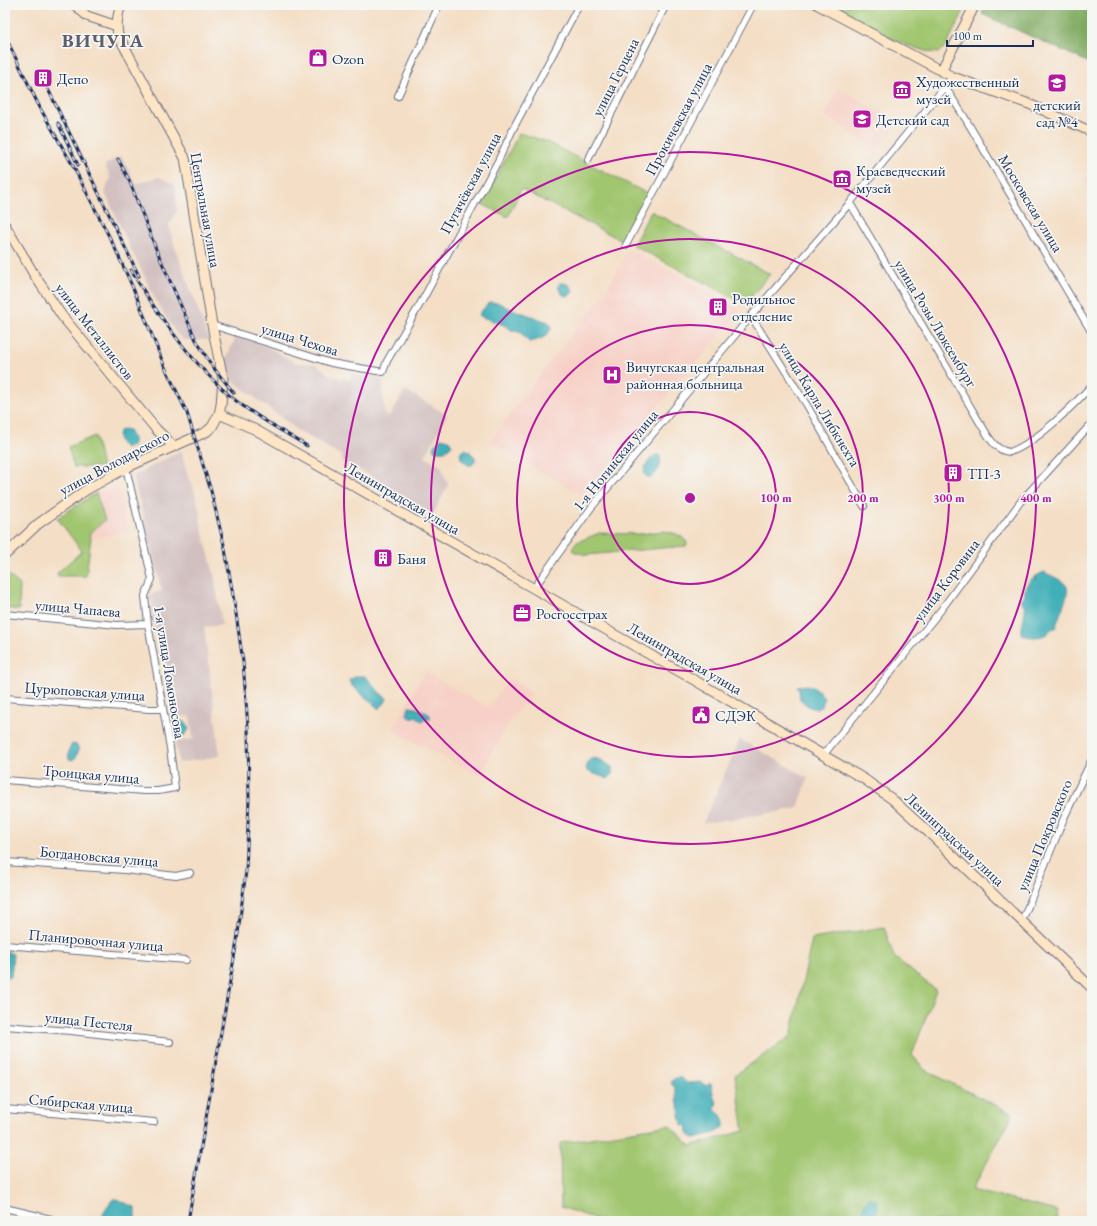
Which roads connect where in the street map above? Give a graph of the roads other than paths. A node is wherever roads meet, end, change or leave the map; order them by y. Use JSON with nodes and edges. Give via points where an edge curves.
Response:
{"nodes":[{"id":1,"x":75,"y":5,"type":"edge"},
{"id":2,"x":121,"y":5,"type":"edge"},
{"id":3,"x":439,"y":5,"type":"edge"},
{"id":4,"x":579,"y":5,"type":"edge"},
{"id":5,"x":666,"y":5,"type":"edge"},
{"id":6,"x":753,"y":5,"type":"edge"},
{"id":7,"x":818,"y":5,"type":"edge"},
{"id":8,"x":975,"y":5,"type":"edge"},
{"id":9,"x":117,"y":26,"type":"junction"},
{"id":10,"x":941,"y":71,"type":"junction"},
{"id":11,"x":953,"y":77,"type":"junction"},
{"id":12,"x":945,"y":87,"type":"junction"},
{"id":13,"x":398,"y":96,"type":"dead end"},
{"id":14,"x":1092,"y":132,"type":"edge"},
{"id":15,"x":588,"y":160,"type":"dead end"},
{"id":16,"x":850,"y":203,"type":"junction"},
{"id":17,"x":5,"y":225,"type":"edge"},
{"id":18,"x":626,"y":245,"type":"dead end"},
{"id":19,"x":751,"y":316,"type":"junction"},
{"id":20,"x":212,"y":325,"type":"junction"},
{"id":21,"x":1092,"y":333,"type":"edge"},
{"id":22,"x":383,"y":372,"type":"joint"},
{"id":23,"x":1092,"y":384,"type":"edge"},
{"id":24,"x":219,"y":414,"type":"junction"},
{"id":25,"x":1092,"y":423,"type":"edge"},
{"id":26,"x":173,"y":446,"type":"junction"},
{"id":27,"x":126,"y":468,"type":"junction"},
{"id":28,"x":864,"y":506,"type":"dead end"},
{"id":29,"x":5,"y":555,"type":"edge"},
{"id":30,"x":534,"y":588,"type":"junction"},
{"id":31,"x":5,"y":614,"type":"edge"},
{"id":32,"x":148,"y":624,"type":"junction"},
{"id":33,"x":5,"y":698,"type":"edge"},
{"id":34,"x":162,"y":708,"type":"junction"},
{"id":35,"x":824,"y":754,"type":"junction"},
{"id":36,"x":1092,"y":759,"type":"edge"},
{"id":37,"x":5,"y":780,"type":"edge"},
{"id":38,"x":175,"y":788,"type":"joint"},
{"id":39,"x":5,"y":862,"type":"edge"},
{"id":40,"x":190,"y":873,"type":"dead end"},
{"id":41,"x":1022,"y":921,"type":"junction"},
{"id":42,"x":5,"y":945,"type":"edge"},
{"id":43,"x":186,"y":960,"type":"dead end"},
{"id":44,"x":1092,"y":988,"type":"edge"},
{"id":45,"x":5,"y":1026,"type":"edge"},
{"id":46,"x":170,"y":1042,"type":"dead end"},
{"id":47,"x":5,"y":1109,"type":"edge"},
{"id":48,"x":154,"y":1122,"type":"dead end"},
{"id":49,"x":5,"y":1208,"type":"edge"},
{"id":50,"x":51,"y":1219,"type":"dead end"}],
"edges":[{"from":1,"to":9,"type":"main road","via":[[87,16]]},
{"from":2,"to":9,"type":"main road"},
{"from":3,"to":13,"type":"street"},
{"from":4,"to":22,"type":"street","name":"Пугачёвская улица","via":[[498,161]]},
{"from":5,"to":15,"type":"street","name":"улица Герцена"},
{"from":6,"to":18,"type":"street","name":"Прокичевская улица"},
{"from":7,"to":10,"type":"main road"},
{"from":8,"to":10,"type":"main road"},
{"from":9,"to":20,"type":"main road","name":"Центральная улица","via":[[124,47],[185,158]]},
{"from":10,"to":11,"type":"main road"},
{"from":11,"to":12,"type":"street","name":"1-я Ногинская улица"},
{"from":11,"to":14,"type":"main road","via":[[1028,104]]},
{"from":12,"to":16,"type":"street","name":"1-я Ногинская улица"},
{"from":12,"to":21,"type":"street","name":"Московская улица"},
{"from":16,"to":19,"type":"street","name":"1-я Ногинская улица"},
{"from":16,"to":23,"type":"street","name":"улица Розы Люксембург","via":[[994,445],[1005,452],[1016,450],[1065,413]]},
{"from":17,"to":26,"type":"main road","name":"улица Металлистов","via":[[62,316]]},
{"from":19,"to":28,"type":"street","name":"улица Карла Либкнехта","via":[[808,407]]},
{"from":19,"to":30,"type":"street","name":"1-я Ногинская улица","via":[[591,508]]},
{"from":20,"to":22,"type":"street","name":"улица Чехова","via":[[331,363]]},
{"from":20,"to":24,"type":"main road","name":"Центральная улица","via":[[222,379]]},
{"from":24,"to":26,"type":"main road","name":"улица Володарского","via":[[212,428]]},
{"from":24,"to":30,"type":"main road","name":"Ленинградская улица","via":[[254,429]]},
{"from":25,"to":35,"type":"street","name":"улица Коровина","via":[[1020,503],[941,610]]},
{"from":26,"to":27,"type":"main road","name":"улица Володарского"},
{"from":27,"to":29,"type":"main road","name":"улица Володарского","via":[[65,504],[38,524]]},
{"from":27,"to":32,"type":"street","name":"1-я улица Ломоносова","via":[[152,579],[145,596]]},
{"from":30,"to":35,"type":"main road","name":"Ленинградская улица"},
{"from":31,"to":32,"type":"street","name":"улица Чапаева","via":[[117,625]]},
{"from":32,"to":34,"type":"street","name":"1-я улица Ломоносова"},
{"from":33,"to":34,"type":"street","name":"Цурюповская улица"},
{"from":34,"to":38,"type":"street","name":"1-я улица Ломоносова"},
{"from":35,"to":41,"type":"main road","name":"Ленинградская улица","via":[[892,799]]},
{"from":36,"to":41,"type":"street","name":"улица Покровского","via":[[1064,818]]},
{"from":37,"to":38,"type":"street","name":"Троицкая улица","via":[[144,791]]},
{"from":39,"to":40,"type":"street","name":"Богдановская улица","via":[[176,876]]},
{"from":41,"to":44,"type":"main road","name":"Ленинградская улица"},
{"from":42,"to":43,"type":"street","name":"Планировочная улица"},
{"from":45,"to":46,"type":"street","name":"улица Пестеля"},
{"from":47,"to":48,"type":"street","name":"Сибирская улица"},
{"from":49,"to":50,"type":"street"}]}
